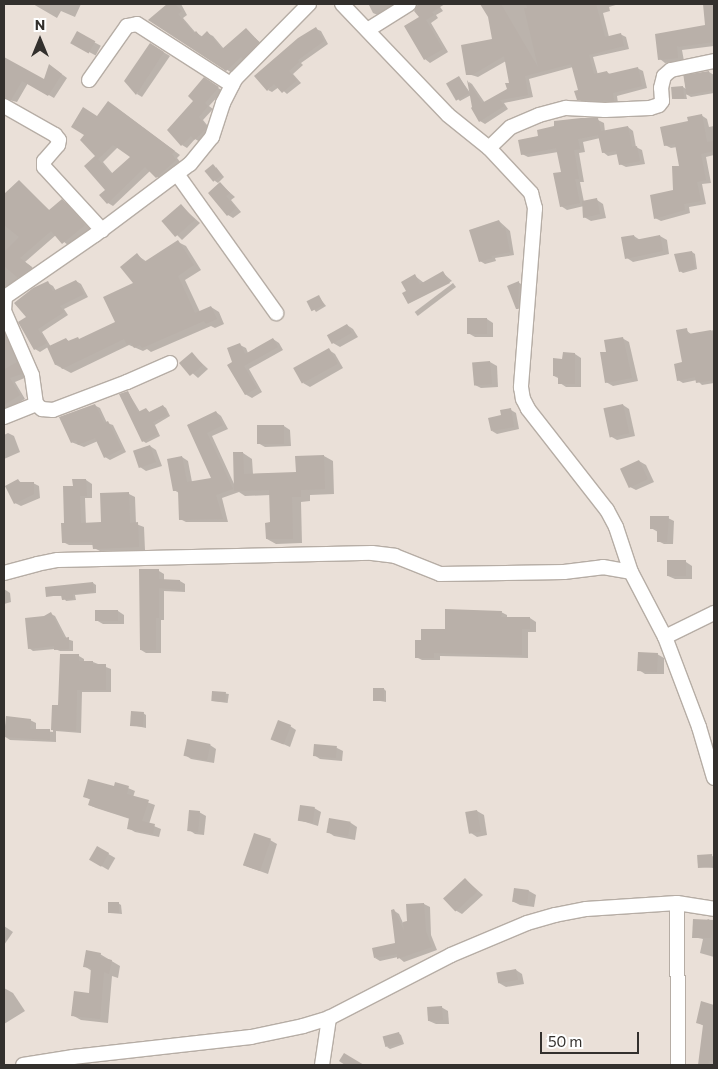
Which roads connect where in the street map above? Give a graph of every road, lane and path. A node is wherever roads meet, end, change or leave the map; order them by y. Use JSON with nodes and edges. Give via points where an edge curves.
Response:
{"nodes":[{"id":1,"x":309,"y":4,"type":"edge"},
{"id":2,"x":344,"y":4,"type":"edge"},
{"id":3,"x":409,"y":4,"type":"edge"},
{"id":4,"x":369,"y":29,"type":"junction"},
{"id":5,"x":714,"y":61,"type":"edge"},
{"id":6,"x":89,"y":80,"type":"dead end"},
{"id":7,"x":232,"y":85,"type":"junction"},
{"id":8,"x":4,"y":106,"type":"edge"},
{"id":9,"x":489,"y":148,"type":"junction"},
{"id":10,"x":177,"y":174,"type":"junction"},
{"id":11,"x":102,"y":230,"type":"junction"},
{"id":12,"x":276,"y":313,"type":"dead end"},
{"id":13,"x":170,"y":363,"type":"dead end"},
{"id":14,"x":36,"y":404,"type":"junction"},
{"id":15,"x":4,"y":417,"type":"edge"},
{"id":16,"x":631,"y":572,"type":"junction"},
{"id":17,"x":4,"y":573,"type":"edge"},
{"id":18,"x":714,"y":613,"type":"edge"},
{"id":19,"x":666,"y":637,"type":"junction"},
{"id":20,"x":714,"y":778,"type":"edge"},
{"id":21,"x":677,"y":903,"type":"junction"},
{"id":22,"x":714,"y":909,"type":"edge"},
{"id":23,"x":329,"y":1018,"type":"junction"},
{"id":24,"x":23,"y":1065,"type":"edge"},
{"id":25,"x":322,"y":1065,"type":"edge"},
{"id":26,"x":678,"y":1065,"type":"edge"}],
"edges":[{"from":1,"to":7,"type":"street"},
{"from":2,"to":4,"type":"street"},
{"from":3,"to":4,"type":"street"},
{"from":4,"to":9,"type":"street","via":[[448,114]]},
{"from":5,"to":9,"type":"street","via":[[670,70],[664,76],[659,105],[605,110],[566,108],[538,115],[511,127]]},
{"from":6,"to":7,"type":"street","via":[[131,23],[140,24]]},
{"from":7,"to":10,"type":"street","via":[[212,137],[190,164]]},
{"from":8,"to":11,"type":"street","via":[[59,140],[44,161],[44,167]]},
{"from":9,"to":16,"type":"street","via":[[531,193],[536,208],[523,398],[528,409],[607,510],[624,546]]},
{"from":10,"to":11,"type":"street"},
{"from":10,"to":12,"type":"street"},
{"from":11,"to":14,"type":"street","via":[[5,297],[4,311],[32,375]]},
{"from":13,"to":14,"type":"street","via":[[52,410],[42,409]]},
{"from":14,"to":15,"type":"street"},
{"from":16,"to":17,"type":"street","via":[[603,567],[555,572],[440,574],[395,556],[372,553],[58,560]]},
{"from":16,"to":19,"type":"street"},
{"from":18,"to":19,"type":"street"},
{"from":19,"to":20,"type":"street"},
{"from":21,"to":22,"type":"street"},
{"from":21,"to":23,"type":"street","via":[[586,910],[527,923],[451,955]]},
{"from":21,"to":26,"type":"street"},
{"from":23,"to":24,"type":"street","via":[[251,1037]]},
{"from":23,"to":25,"type":"street"}]}
